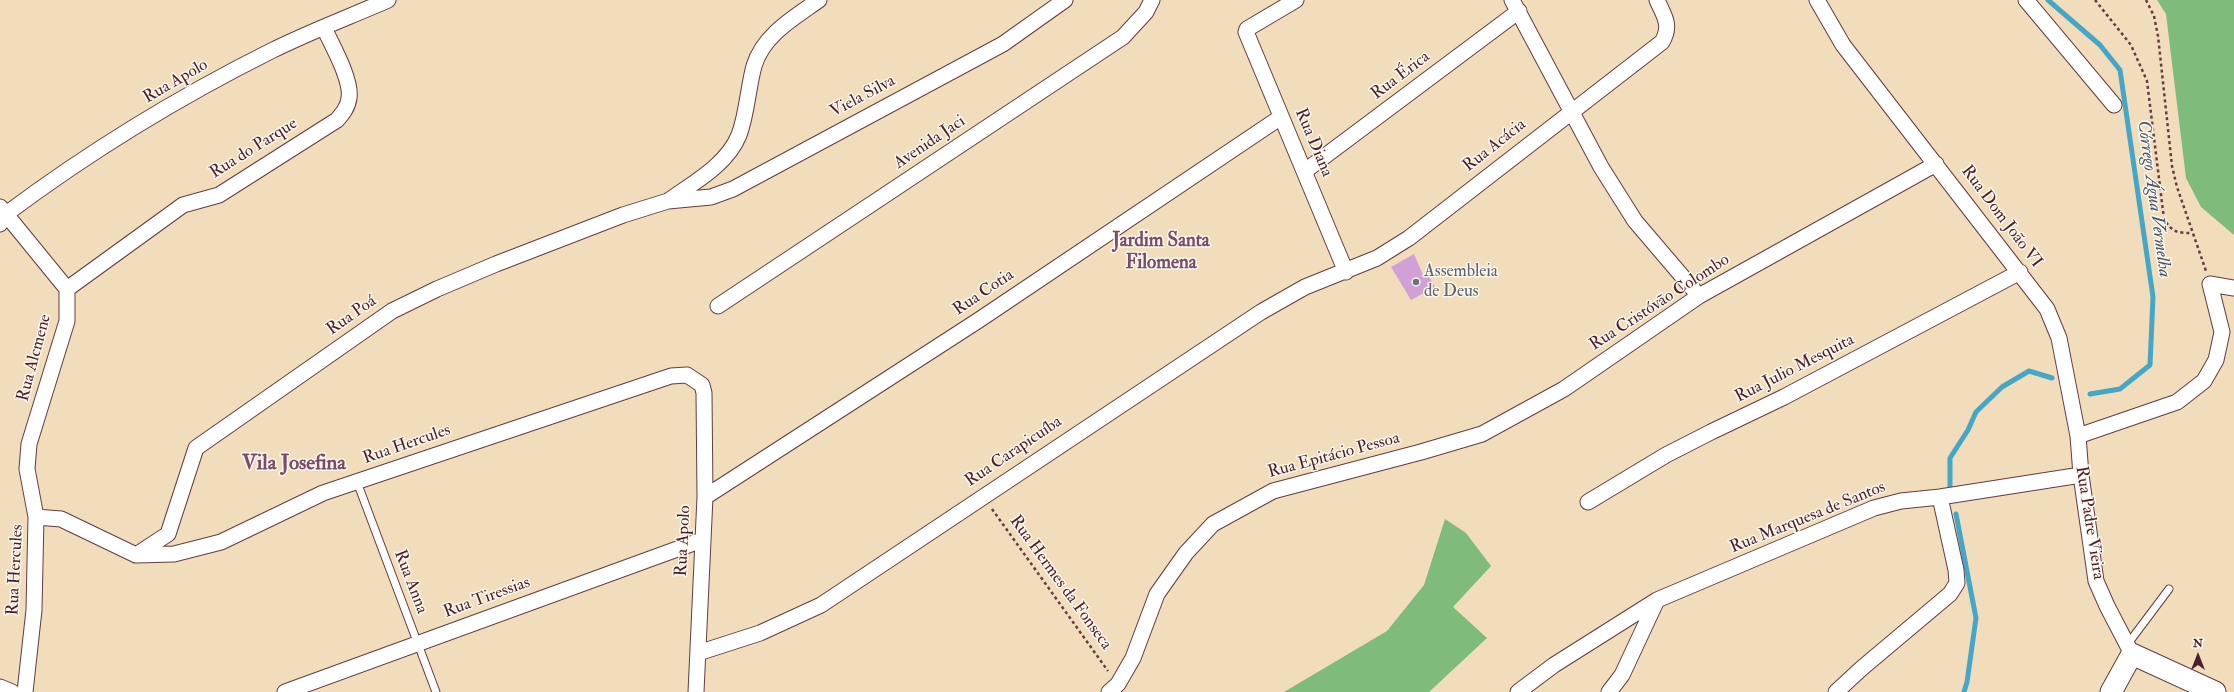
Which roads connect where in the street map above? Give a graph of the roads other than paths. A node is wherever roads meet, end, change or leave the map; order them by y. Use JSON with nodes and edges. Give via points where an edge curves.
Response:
{"nodes":[{"id":1,"x":388,"y":0,"type":"edge"},
{"id":2,"x":819,"y":0,"type":"edge"},
{"id":3,"x":1065,"y":0,"type":"edge"},
{"id":4,"x":1152,"y":0,"type":"edge"},
{"id":5,"x":1296,"y":0,"type":"edge"},
{"id":6,"x":1657,"y":0,"type":"edge"},
{"id":7,"x":1816,"y":0,"type":"edge"},
{"id":8,"x":2026,"y":0,"type":"edge"},
{"id":9,"x":1516,"y":6,"type":"edge"},
{"id":10,"x":324,"y":28,"type":"junction"},
{"id":11,"x":2114,"y":105,"type":"dead end"},
{"id":12,"x":1571,"y":111,"type":"junction"},
{"id":13,"x":1281,"y":117,"type":"junction"},
{"id":14,"x":1936,"y":164,"type":"junction"},
{"id":15,"x":1305,"y":171,"type":"junction"},
{"id":16,"x":668,"y":201,"type":"junction"},
{"id":17,"x":2,"y":215,"type":"edge"},
{"id":18,"x":1346,"y":272,"type":"junction"},
{"id":19,"x":2020,"y":272,"type":"junction"},
{"id":20,"x":2234,"y":288,"type":"edge"},
{"id":21,"x":67,"y":289,"type":"junction"},
{"id":22,"x":1699,"y":296,"type":"junction"},
{"id":23,"x":718,"y":306,"type":"dead end"},
{"id":24,"x":704,"y":393,"type":"joint"},
{"id":25,"x":2078,"y":436,"type":"junction"},
{"id":26,"x":1421,"y":452,"type":"joint"},
{"id":27,"x":2081,"y":476,"type":"junction"},
{"id":28,"x":356,"y":482,"type":"junction"},
{"id":29,"x":706,"y":497,"type":"junction"},
{"id":30,"x":1940,"y":497,"type":"junction"},
{"id":31,"x":1588,"y":502,"type":"dead end"},
{"id":32,"x":36,"y":517,"type":"junction"},
{"id":33,"x":702,"y":540,"type":"junction"},
{"id":34,"x":136,"y":556,"type":"junction"},
{"id":35,"x":2169,"y":589,"type":"dead end"},
{"id":36,"x":1657,"y":600,"type":"junction"},
{"id":37,"x":418,"y":644,"type":"junction"},
{"id":38,"x":2129,"y":649,"type":"junction"},
{"id":39,"x":698,"y":653,"type":"junction"},
{"id":40,"x":0,"y":687,"type":"edge"},
{"id":41,"x":1114,"y":688,"type":"edge"},
{"id":42,"x":12,"y":692,"type":"edge"},
{"id":43,"x":25,"y":692,"type":"edge"},
{"id":44,"x":285,"y":692,"type":"edge"},
{"id":45,"x":436,"y":692,"type":"edge"},
{"id":46,"x":696,"y":692,"type":"edge"},
{"id":47,"x":1518,"y":692,"type":"edge"},
{"id":48,"x":1609,"y":692,"type":"edge"},
{"id":49,"x":1836,"y":692,"type":"edge"},
{"id":50,"x":2111,"y":692,"type":"edge"},
{"id":51,"x":2215,"y":692,"type":"edge"}],
"edges":[{"from":1,"to":10,"type":"street","name":"Rua Apolo"},
{"from":2,"to":16,"type":"street","via":[[781,28],[766,44],[754,64],[739,135],[725,156],[707,173]]},
{"from":3,"to":16,"type":"street","name":"Viela Silva","via":[[1003,44],[733,189],[711,197]]},
{"from":4,"to":23,"type":"street","name":"Avenida Jaci","via":[[1146,12],[1123,37]]},
{"from":5,"to":13,"type":"street","name":"Rua Diana","via":[[1246,30]]},
{"from":6,"to":12,"type":"street","name":"Rua Acácia","via":[[1667,23],[1668,33],[1662,42]]},
{"from":7,"to":14,"type":"street","name":"Rua Dom João VI","via":[[1843,45]]},
{"from":8,"to":11,"type":"street"},
{"from":9,"to":12,"type":"street"},
{"from":9,"to":15,"type":"street","name":"Rua Érica"},
{"from":10,"to":17,"type":"street","name":"Rua Apolo","via":[[272,50],[200,89],[62,172]]},
{"from":10,"to":21,"type":"street","name":"Rua do Parque","via":[[346,79],[350,97],[346,109],[337,120],[219,195],[182,205]]},
{"from":12,"to":18,"type":"street","name":"Rua Acácia","via":[[1409,238],[1377,258]]},
{"from":12,"to":22,"type":"street","via":[[1601,168],[1635,221]]},
{"from":13,"to":15,"type":"street","name":"Rua Diana"},
{"from":13,"to":29,"type":"street","name":"Rua Cotia","via":[[979,320]]},
{"from":14,"to":19,"type":"street","name":"Rua Dom João VI"},
{"from":14,"to":22,"type":"street","name":"Rua Cristóvão Colombo"},
{"from":15,"to":18,"type":"street","name":"Rua Diana"},
{"from":16,"to":34,"type":"street","name":"Rua Poá","via":[[496,264],[392,311],[196,448],[168,534]]},
{"from":17,"to":21,"type":"street"},
{"from":18,"to":39,"type":"street","name":"Rua Carapicuíba","via":[[1305,287],[1261,312],[821,605],[760,633]]},
{"from":19,"to":25,"type":"street","name":"Rua Dom João VI","via":[[2047,309],[2059,338]]},
{"from":19,"to":31,"type":"street","name":"Rua Julio Mesquita","via":[[1792,394],[1666,455]]},
{"from":20,"to":25,"type":"street","via":[[2210,284],[2222,332],[2216,360],[2204,381],[2178,402]]},
{"from":21,"to":32,"type":"street","name":"Rua Alcmene","via":[[67,321],[29,444],[27,469]]},
{"from":22,"to":26,"type":"street","name":"Rua Cristóvão Colombo","via":[[1564,389],[1482,434]]},
{"from":24,"to":28,"type":"street","name":"Rua Hercules","via":[[702,385],[696,379],[687,375],[671,376]]},
{"from":24,"to":29,"type":"street","name":"Rua Apolo"},
{"from":25,"to":27,"type":"street","name":"Rua Padre Vieira"},
{"from":26,"to":41,"type":"street","name":"Rua Epitácio Pessoa","via":[[1273,491],[1213,524],[1186,552],[1157,594],[1133,658]]},
{"from":27,"to":30,"type":"street","name":"Rua Marquesa de Santos"},
{"from":27,"to":38,"type":"street","name":"Rua Padre Vieira","via":[[2096,581]]},
{"from":28,"to":34,"type":"street","name":"Rua Hercules","via":[[323,493],[221,542],[174,554]]},
{"from":28,"to":37,"type":"lane","name":"Rua Anna"},
{"from":29,"to":33,"type":"street","name":"Rua Apolo"},
{"from":30,"to":36,"type":"street","name":"Rua Marquesa de Santos","via":[[1901,501],[1874,508]]},
{"from":30,"to":49,"type":"street","via":[[1956,570],[1956,583],[1950,594]]},
{"from":32,"to":34,"type":"street","name":"Rua Hercules","via":[[61,518]]},
{"from":32,"to":43,"type":"street","name":"Rua Hercules","via":[[34,610]]},
{"from":33,"to":37,"type":"street","name":"Rua Tiressias"},
{"from":33,"to":39,"type":"street","name":"Rua Apolo"},
{"from":35,"to":38,"type":"lane"},
{"from":36,"to":47,"type":"street","name":"Rua Marquesa de Santos","via":[[1554,665]]},
{"from":36,"to":48,"type":"street","via":[[1622,675]]},
{"from":37,"to":44,"type":"street","name":"Rua Tiressias"},
{"from":37,"to":45,"type":"lane","name":"Rua Anna"},
{"from":38,"to":50,"type":"main road"},
{"from":38,"to":51,"type":"main road"},
{"from":39,"to":46,"type":"street","name":"Rua Apolo"},
{"from":40,"to":42,"type":"street"}]}
